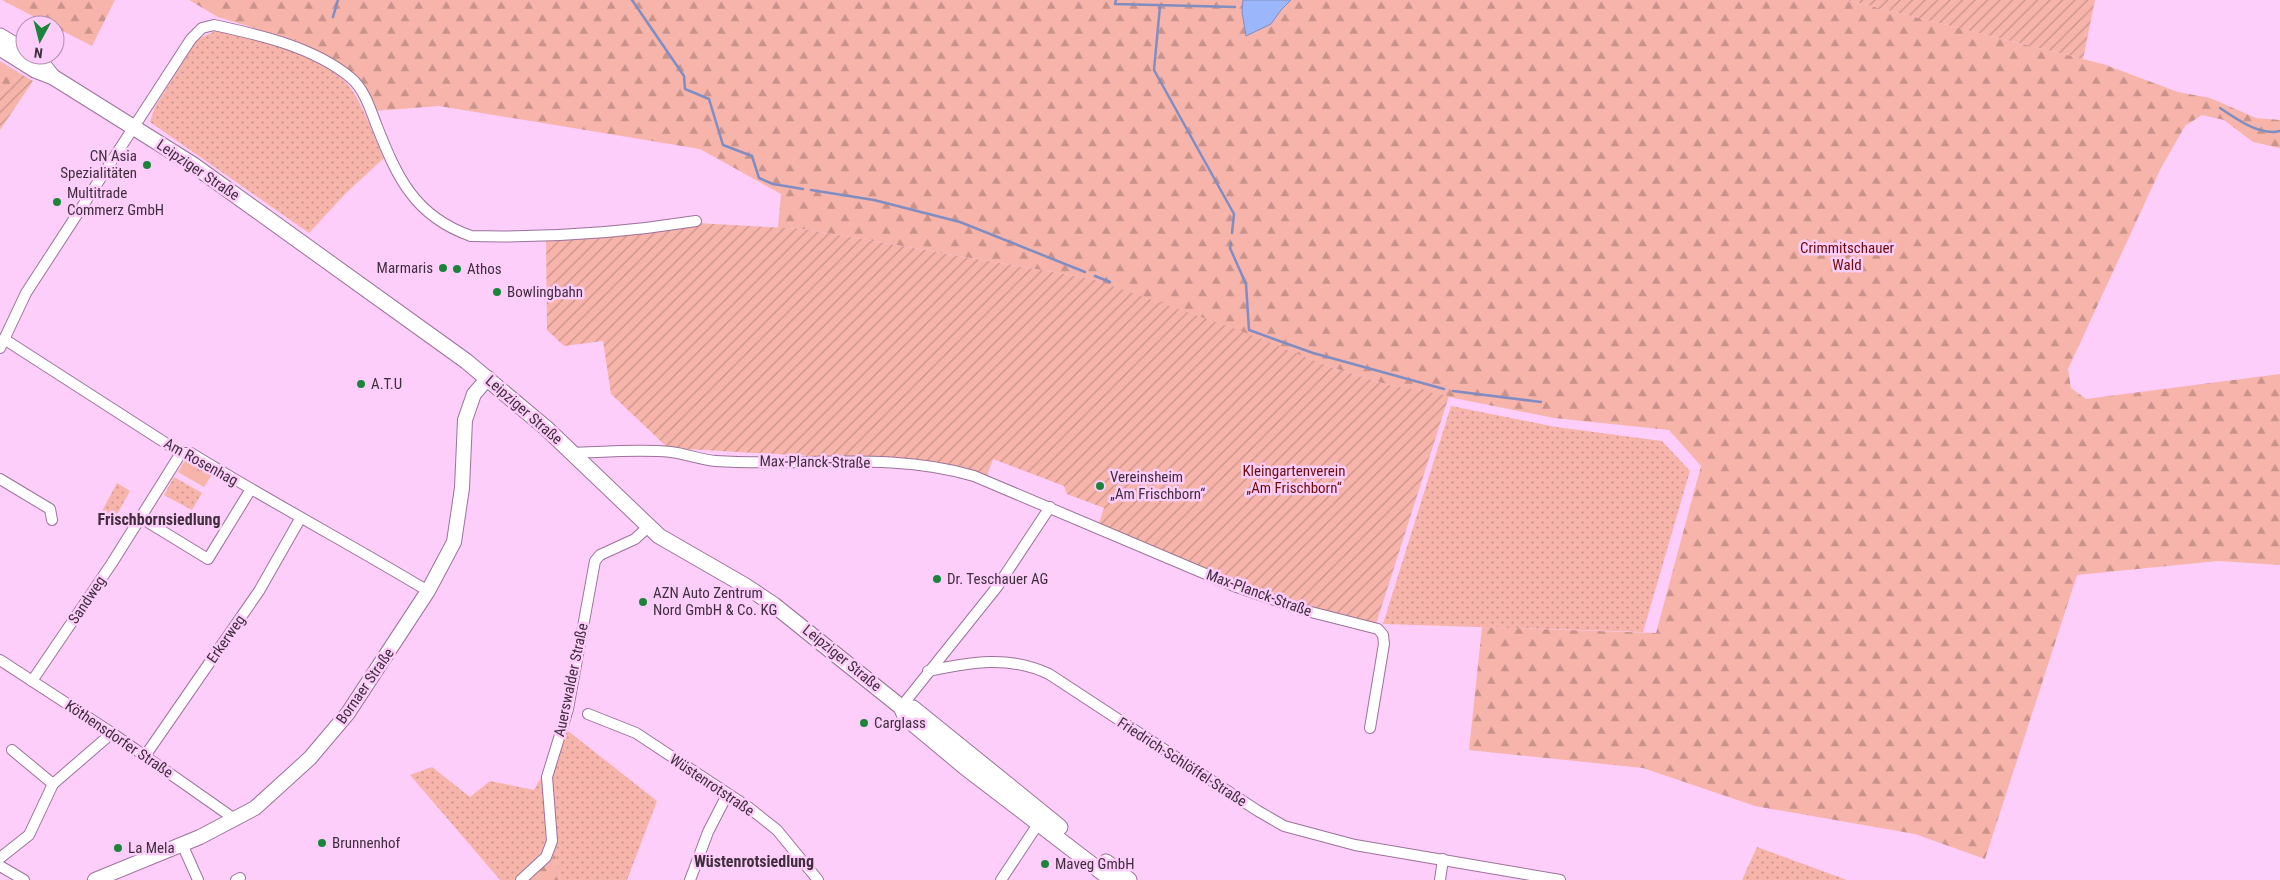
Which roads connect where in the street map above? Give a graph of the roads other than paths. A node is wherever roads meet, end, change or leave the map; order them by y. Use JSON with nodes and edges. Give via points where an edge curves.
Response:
{"nodes":[{"id":1,"x":0,"y":36,"type":"edge"},
{"id":2,"x":15,"y":47,"type":"edge"},
{"id":3,"x":0,"y":48,"type":"edge"},
{"id":4,"x":15,"y":52,"type":"edge"},
{"id":5,"x":32,"y":65,"type":"edge"},
{"id":6,"x":134,"y":127,"type":"junction"},
{"id":7,"x":696,"y":221,"type":"dead end"},
{"id":8,"x":2,"y":343,"type":"edge"},
{"id":9,"x":488,"y":378,"type":"junction"},
{"id":10,"x":181,"y":453,"type":"junction"},
{"id":11,"x":573,"y":453,"type":"junction"},
{"id":12,"x":0,"y":479,"type":"edge"},
{"id":13,"x":251,"y":490,"type":"junction"},
{"id":14,"x":1050,"y":507,"type":"junction"},
{"id":15,"x":142,"y":518,"type":"junction"},
{"id":16,"x":300,"y":519,"type":"junction"},
{"id":17,"x":52,"y":520,"type":"dead end"},
{"id":18,"x":648,"y":527,"type":"junction"},
{"id":19,"x":428,"y":592,"type":"junction"},
{"id":20,"x":0,"y":660,"type":"edge"},
{"id":21,"x":928,"y":671,"type":"junction"},
{"id":22,"x":32,"y":681,"type":"junction"},
{"id":23,"x":901,"y":706,"type":"junction"},
{"id":24,"x":588,"y":714,"type":"dead end"},
{"id":25,"x":1370,"y":728,"type":"dead end"},
{"id":26,"x":112,"y":733,"type":"junction"},
{"id":27,"x":12,"y":750,"type":"dead end"},
{"id":28,"x":145,"y":756,"type":"junction"},
{"id":29,"x":52,"y":784,"type":"junction"},
{"id":30,"x":727,"y":794,"type":"junction"},
{"id":31,"x":1042,"y":818,"type":"junction"},
{"id":32,"x":236,"y":820,"type":"junction"},
{"id":33,"x":182,"y":844,"type":"junction"},
{"id":34,"x":0,"y":858,"type":"edge"},
{"id":35,"x":1443,"y":859,"type":"junction"},
{"id":36,"x":0,"y":866,"type":"edge"},
{"id":37,"x":24,"y":880,"type":"edge"},
{"id":38,"x":95,"y":880,"type":"edge"},
{"id":39,"x":198,"y":880,"type":"edge"},
{"id":40,"x":521,"y":880,"type":"edge"},
{"id":41,"x":690,"y":880,"type":"edge"},
{"id":42,"x":818,"y":880,"type":"edge"},
{"id":43,"x":1001,"y":880,"type":"edge"},
{"id":44,"x":1112,"y":880,"type":"edge"},
{"id":45,"x":1129,"y":880,"type":"edge"},
{"id":46,"x":1440,"y":880,"type":"edge"},
{"id":47,"x":1560,"y":880,"type":"edge"}],
"edges":[{"from":1,"to":2,"type":"main road","name":"Leipziger Straße"},
{"from":3,"to":4,"type":"main road","name":"Leipziger Straße"},
{"from":5,"to":6,"type":"main road","name":"Leipziger Straße","via":[[35,70],[53,77]]},
{"from":6,"to":7,"type":"street","via":[[195,33],[214,25],[309,52],[352,78],[363,93],[384,144],[409,191],[424,211],[457,231],[470,236],[616,233]]},
{"from":6,"to":8,"type":"street","via":[[26,293]]},
{"from":6,"to":9,"type":"main road","name":"Leipziger Straße","via":[[192,164]]},
{"from":8,"to":10,"type":"street","name":"Am Rosenhag"},
{"from":9,"to":11,"type":"main road","name":"Leipziger Straße"},
{"from":9,"to":19,"type":"main road","name":"Bornaer Straße","via":[[474,394],[467,409],[458,526],[454,542]]},
{"from":10,"to":13,"type":"street","name":"Am Rosenhag","via":[[191,453]]},
{"from":10,"to":15,"type":"street","name":"Sandweg"},
{"from":11,"to":14,"type":"street","name":"Max-Planck-Straße","via":[[647,450],[714,461],[925,466],[974,476]]},
{"from":11,"to":18,"type":"main road","name":"Leipziger Straße"},
{"from":12,"to":17,"type":"street","via":[[50,509]]},
{"from":13,"to":15,"type":"street","via":[[208,559]]},
{"from":13,"to":16,"type":"street","name":"Am Rosenhag"},
{"from":14,"to":21,"type":"street","via":[[997,586]]},
{"from":14,"to":25,"type":"street","name":"Max-Planck-Straße","via":[[1234,586],[1303,610],[1378,629],[1384,644]]},
{"from":15,"to":22,"type":"street","name":"Sandweg"},
{"from":16,"to":19,"type":"street","name":"Am Rosenhag"},
{"from":16,"to":28,"type":"street","name":"Erkerweg","via":[[259,591]]},
{"from":18,"to":23,"type":"main road","name":"Leipziger Straße","via":[[774,605]]},
{"from":18,"to":40,"type":"street","name":"Auerswalder Straße","via":[[636,538],[594,561],[568,709],[547,777],[552,840],[546,856]]},
{"from":19,"to":32,"type":"main road","name":"Bornaer Straße","via":[[348,714],[317,751],[255,808]]},
{"from":20,"to":22,"type":"street","name":"Köthensdorfer Straße"},
{"from":21,"to":23,"type":"street"},
{"from":21,"to":35,"type":"street","name":"Friedrich-Schlöffel-Straße","via":[[992,660],[1032,666],[1284,826],[1355,845]]},
{"from":22,"to":26,"type":"street","name":"Köthensdorfer Straße"},
{"from":23,"to":31,"type":"main road","name":"Leipziger Straße","via":[[913,708]]},
{"from":24,"to":30,"type":"street","name":"Wüstenrotstraße","via":[[636,733]]},
{"from":26,"to":28,"type":"street","name":"Köthensdorfer Straße"},
{"from":26,"to":29,"type":"street"},
{"from":27,"to":29,"type":"street"},
{"from":28,"to":32,"type":"street","name":"Köthensdorfer Straße"},
{"from":29,"to":34,"type":"street","via":[[29,835]]},
{"from":30,"to":41,"type":"street"},
{"from":30,"to":42,"type":"street","name":"Wüstenrotstraße","via":[[777,830]]},
{"from":31,"to":43,"type":"street"},
{"from":31,"to":44,"type":"main road","name":"Leipziger Straße"},
{"from":31,"to":45,"type":"main road","name":"Leipziger Straße"},
{"from":32,"to":33,"type":"main road","name":"Bornaer Straße"},
{"from":33,"to":38,"type":"main road","name":"Bornaer Straße"},
{"from":33,"to":39,"type":"street"},
{"from":35,"to":46,"type":"street"},
{"from":35,"to":47,"type":"street","name":"Friedrich-Schlöffel-Straße"},
{"from":36,"to":37,"type":"street"}]}
